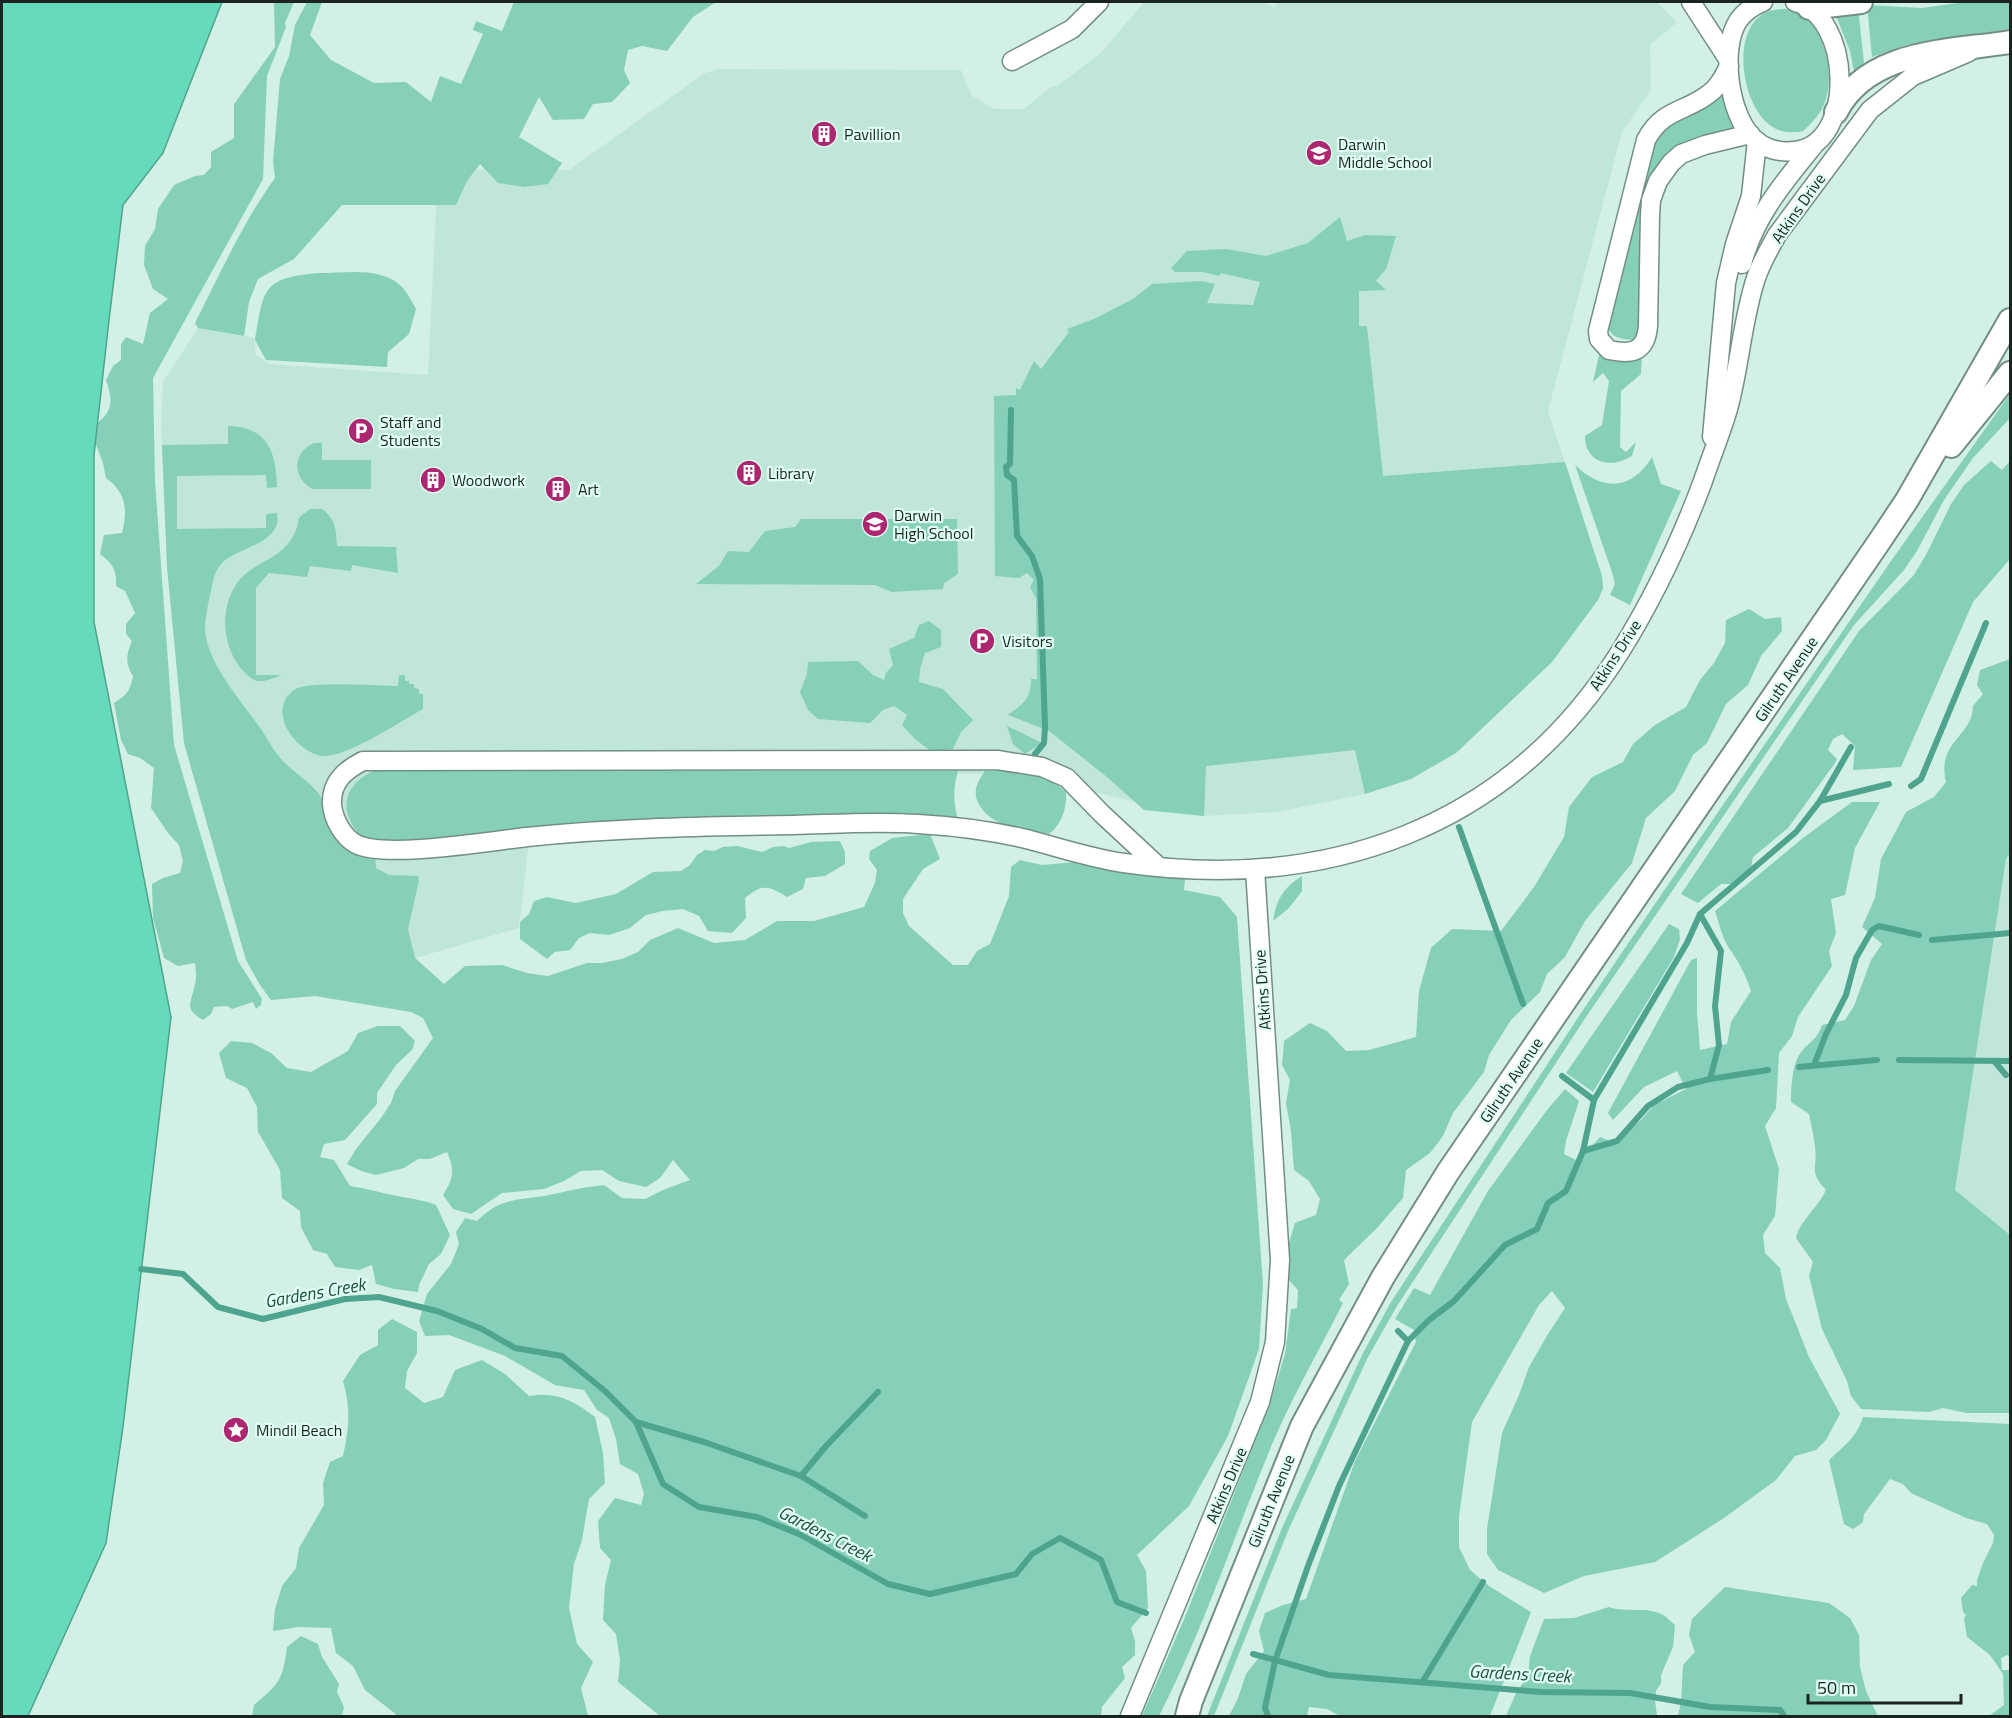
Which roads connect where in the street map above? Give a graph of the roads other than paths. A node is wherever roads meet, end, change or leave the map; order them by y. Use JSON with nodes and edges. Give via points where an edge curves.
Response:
{"nodes":[{"id":1,"x":1099,"y":2,"type":"edge"},
{"id":2,"x":1691,"y":2,"type":"edge"},
{"id":3,"x":1763,"y":2,"type":"edge"},
{"id":4,"x":1861,"y":2,"type":"edge"},
{"id":5,"x":1802,"y":5,"type":"edge"},
{"id":6,"x":2010,"y":42,"type":"edge"},
{"id":7,"x":1984,"y":46,"type":"junction"},
{"id":8,"x":1012,"y":61,"type":"dead end"},
{"id":9,"x":1729,"y":62,"type":"junction"},
{"id":10,"x":1836,"y":112,"type":"junction"},
{"id":11,"x":1753,"y":138,"type":"junction"},
{"id":12,"x":1819,"y":139,"type":"junction"},
{"id":13,"x":2010,"y":320,"type":"edge"},
{"id":14,"x":2009,"y":375,"type":"edge"},
{"id":15,"x":1716,"y":445,"type":"junction"},
{"id":16,"x":1703,"y":480,"type":"junction"},
{"id":17,"x":1906,"y":501,"type":"junction"},
{"id":18,"x":1158,"y":866,"type":"junction"},
{"id":19,"x":1255,"y":869,"type":"junction"},
{"id":20,"x":1185,"y":1711,"type":"edge"},
{"id":21,"x":1130,"y":1716,"type":"edge"}],
"edges":[{"from":1,"to":8,"type":"street","via":[[1072,29]]},
{"from":2,"to":9,"type":"street"},
{"from":3,"to":9,"type":"street","via":[[1737,22]]},
{"from":4,"to":5,"type":"street"},
{"from":5,"to":10,"type":"street","via":[[1821,20],[1834,43],[1840,77]]},
{"from":6,"to":7,"type":"street"},
{"from":7,"to":10,"type":"street","via":[[1907,58],[1871,72],[1844,96]]},
{"from":7,"to":15,"type":"street","name":"Atkins Drive","via":[[1914,76],[1870,110],[1782,227],[1754,284],[1730,402]]},
{"from":9,"to":11,"type":"street","via":[[1735,105]]},
{"from":9,"to":11,"type":"street","via":[[1721,81],[1709,94],[1664,117],[1646,140],[1598,331],[1602,345],[1609,350],[1631,352],[1642,345],[1647,334],[1651,200],[1664,171],[1681,154],[1704,145]]},
{"from":10,"to":12,"type":"street","name":"Atkins Drive"},
{"from":11,"to":12,"type":"street","via":[[1786,152],[1805,149]]},
{"from":11,"to":16,"type":"street","name":"Atkins Drive","via":[[1751,196],[1726,283],[1711,444]]},
{"from":12,"to":15,"type":"street","name":"Atkins Drive","via":[[1770,200],[1748,243],[1738,278]]},
{"from":13,"to":17,"type":"street","name":"Gilruth Avenue"},
{"from":14,"to":17,"type":"street","name":"Gilruth Avenue"},
{"from":15,"to":16,"type":"street","name":"Atkins Drive"},
{"from":16,"to":19,"type":"street","name":"Atkins Drive","via":[[1678,542],[1618,655],[1562,727],[1527,762],[1459,811],[1404,837],[1321,861]]},
{"from":17,"to":20,"type":"street","name":"Gilruth Avenue","via":[[1448,1172],[1389,1267],[1302,1426]]},
{"from":18,"to":18,"type":"street","via":[[1122,863],[981,830],[913,823],[589,831],[378,850],[355,844],[341,830],[333,813],[332,798],[347,769],[363,761],[998,760],[1042,767],[1067,778]]},
{"from":18,"to":19,"type":"street","via":[[1208,871]]},
{"from":19,"to":21,"type":"street","name":"Atkins Drive","via":[[1280,1260],[1275,1342],[1260,1402]]}]}
